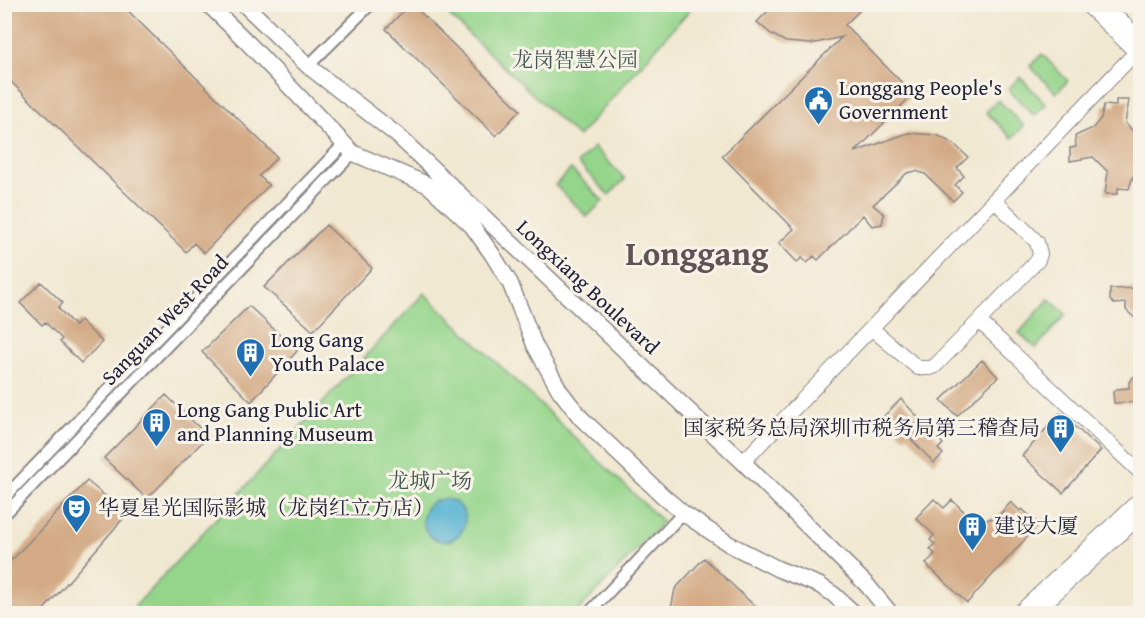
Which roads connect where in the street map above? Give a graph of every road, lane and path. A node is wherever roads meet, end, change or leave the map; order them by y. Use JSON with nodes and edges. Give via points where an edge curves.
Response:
{"nodes":[{"id":1,"x":208,"y":4,"type":"edge"},
{"id":2,"x":244,"y":4,"type":"edge"},
{"id":3,"x":371,"y":4,"type":"edge"},
{"id":4,"x":1086,"y":4,"type":"edge"},
{"id":5,"x":1104,"y":4,"type":"edge"},
{"id":6,"x":1139,"y":48,"type":"edge"},
{"id":7,"x":308,"y":66,"type":"junction"},
{"id":8,"x":349,"y":148,"type":"junction"},
{"id":9,"x":994,"y":200,"type":"junction"},
{"id":10,"x":979,"y":321,"type":"junction"},
{"id":11,"x":871,"y":328,"type":"junction"},
{"id":12,"x":743,"y":462,"type":"junction"},
{"id":13,"x":1140,"y":472,"type":"edge"},
{"id":14,"x":4,"y":498,"type":"edge"},
{"id":15,"x":1140,"y":499,"type":"edge"},
{"id":16,"x":683,"y":513,"type":"junction"},
{"id":17,"x":4,"y":515,"type":"edge"},
{"id":18,"x":1140,"y":516,"type":"edge"},
{"id":19,"x":867,"y":585,"type":"junction"},
{"id":20,"x":588,"y":614,"type":"edge"},
{"id":21,"x":855,"y":614,"type":"edge"},
{"id":22,"x":891,"y":614,"type":"edge"},
{"id":23,"x":903,"y":614,"type":"edge"},
{"id":24,"x":1018,"y":614,"type":"edge"},
{"id":25,"x":1033,"y":614,"type":"edge"}],
"edges":[{"from":1,"to":8,"type":"main road","name":"Longxiang Boulevard"},
{"from":2,"to":7,"type":"main road","name":"Longxiang Boulevard"},
{"from":3,"to":7,"type":"street"},
{"from":4,"to":6,"type":"street"},
{"from":5,"to":6,"type":"street"},
{"from":6,"to":9,"type":"street"},
{"from":7,"to":12,"type":"main road","name":"Longxiang Boulevard","via":[[397,135]]},
{"from":8,"to":14,"type":"street","name":"Sanguan West Road"},
{"from":8,"to":16,"type":"main road","name":"Longxiang Boulevard","via":[[428,184],[472,226],[510,283],[543,362],[570,405]]},
{"from":8,"to":17,"type":"street","name":"Sanguan West Road"},
{"from":9,"to":10,"type":"street","via":[[1037,242],[1040,254],[1038,261]]},
{"from":9,"to":11,"type":"street"},
{"from":10,"to":11,"type":"street","via":[[939,363],[925,369],[912,364]]},
{"from":10,"to":13,"type":"street"},
{"from":11,"to":12,"type":"street"},
{"from":12,"to":19,"type":"main road","name":"Longxiang Boulevard"},
{"from":15,"to":24,"type":"street"},
{"from":16,"to":20,"type":"street"},
{"from":16,"to":21,"type":"main road","name":"Longxiang Boulevard","via":[[753,557],[819,585]]},
{"from":18,"to":25,"type":"street"},
{"from":19,"to":22,"type":"main road","name":"Longxiang Boulevard"},
{"from":19,"to":23,"type":"main road"}]}
